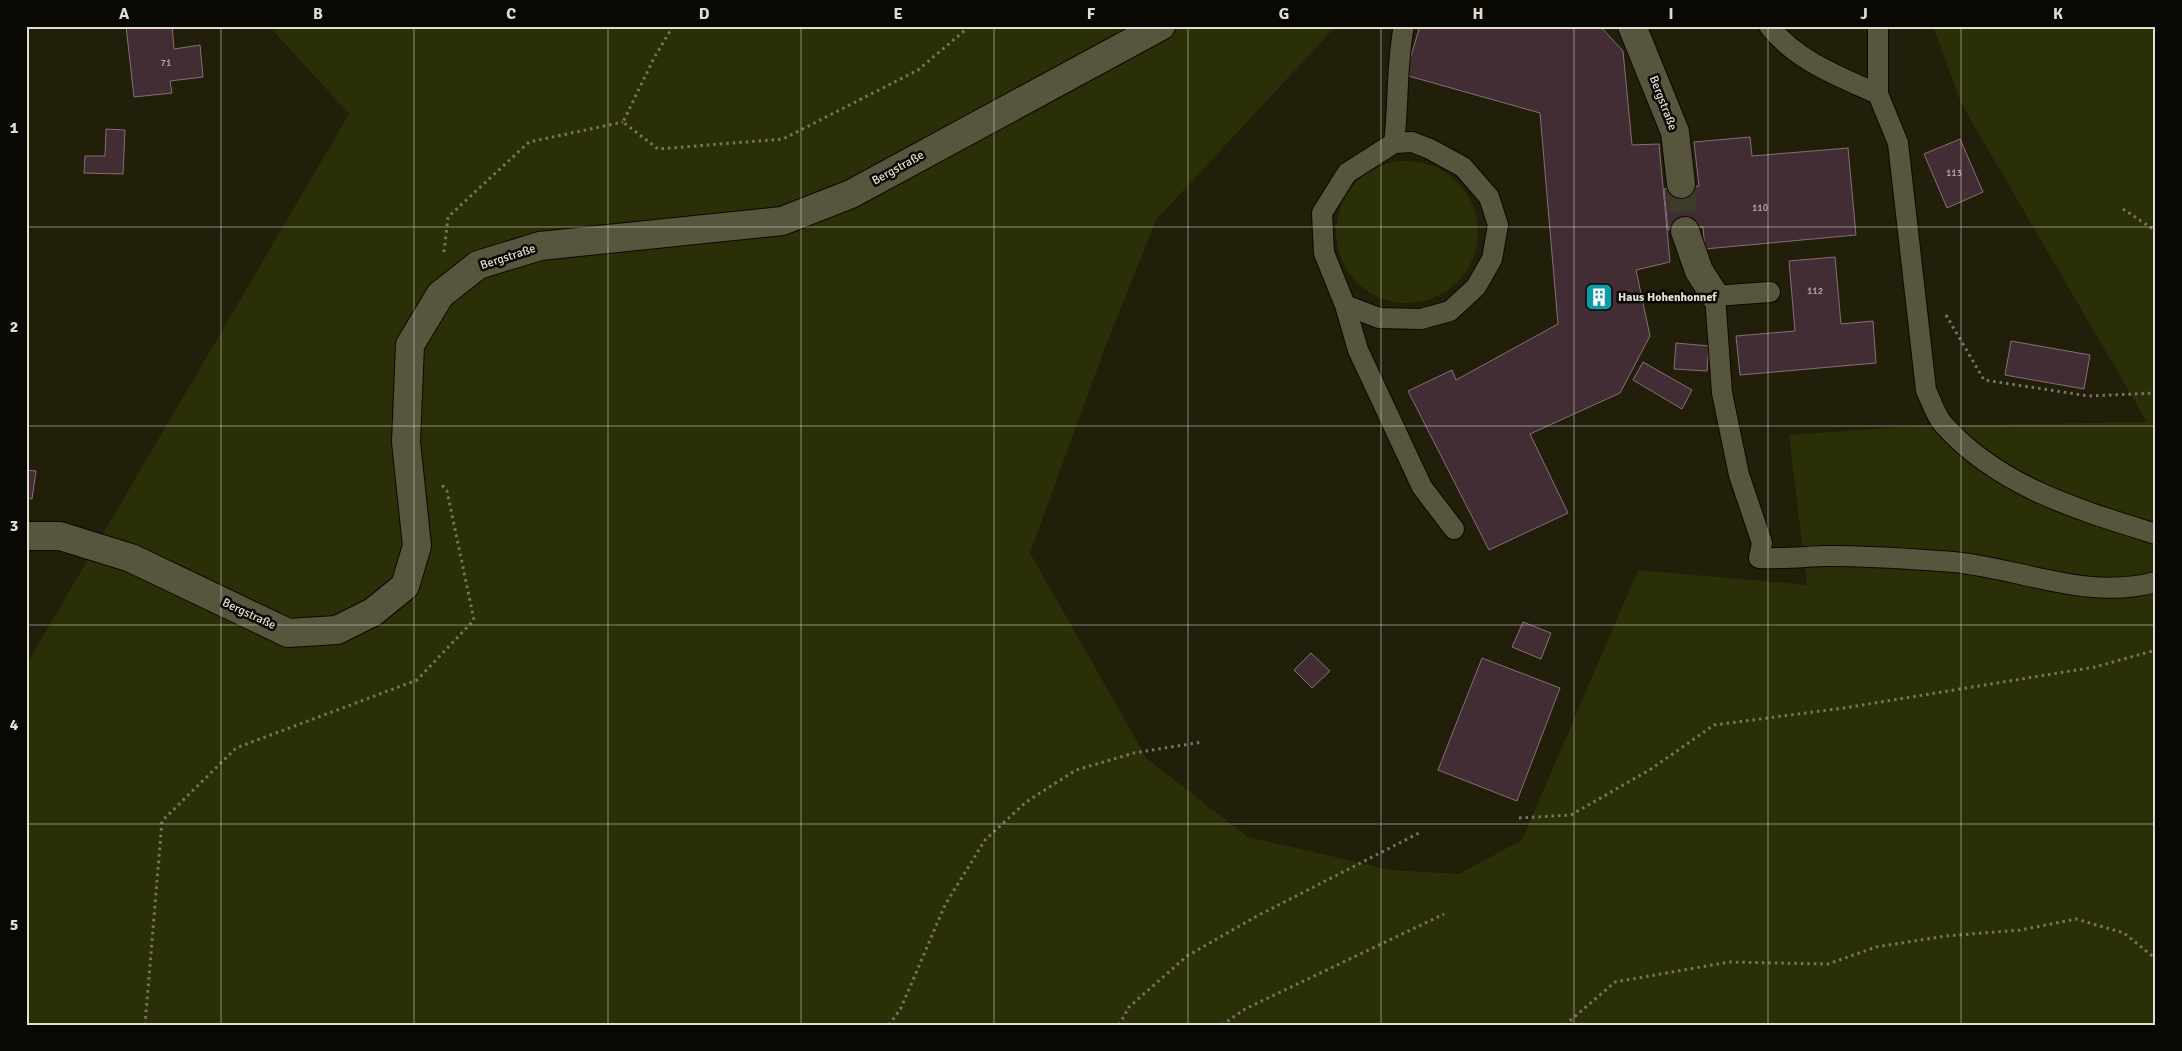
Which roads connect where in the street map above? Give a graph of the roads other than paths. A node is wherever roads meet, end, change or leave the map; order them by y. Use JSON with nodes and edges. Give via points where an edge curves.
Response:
{"nodes":[{"id":1,"x":1160,"y":26,"type":"edge"},
{"id":2,"x":1404,"y":26,"type":"edge"},
{"id":3,"x":1769,"y":26,"type":"edge"},
{"id":4,"x":1878,"y":26,"type":"edge"},
{"id":5,"x":1636,"y":28,"type":"edge"},
{"id":6,"x":1878,"y":94,"type":"junction"},
{"id":7,"x":1394,"y":143,"type":"junction"},
{"id":8,"x":1681,"y":184,"type":"tunnel mouth"},
{"id":9,"x":1685,"y":231,"type":"tunnel mouth"},
{"id":10,"x":1770,"y":292,"type":"dead end"},
{"id":11,"x":1716,"y":296,"type":"junction"},
{"id":12,"x":1345,"y":305,"type":"junction"},
{"id":13,"x":1454,"y":529,"type":"dead end"},
{"id":14,"x":2156,"y":534,"type":"edge"},
{"id":15,"x":26,"y":536,"type":"edge"},
{"id":16,"x":2156,"y":582,"type":"edge"}],
"edges":[{"from":1,"to":15,"type":"street","name":"Bergstraße","via":[[851,194],[782,221],[540,246],[478,265],[440,295],[410,345],[406,442],[417,546],[405,586],[374,612],[338,630],[288,633],[131,558],[60,536]]},
{"from":2,"to":7,"type":"lane","via":[[1398,50],[1398,115]]},
{"from":3,"to":6,"type":"lane","via":[[1804,59]]},
{"from":4,"to":6,"type":"lane"},
{"from":5,"to":8,"type":"street","name":"Bergstraße","via":[[1674,132]]},
{"from":6,"to":14,"type":"lane","via":[[1898,143],[1926,390],[1942,423],[2002,474],[2075,509]]},
{"from":7,"to":12,"type":"lane","via":[[1347,173],[1322,213],[1324,254]]},
{"from":7,"to":12,"type":"lane","via":[[1412,142],[1463,167],[1488,197],[1498,225],[1492,259],[1476,287],[1450,311],[1421,320],[1379,318]]},
{"from":9,"to":11,"type":"street","via":[[1699,271]]},
{"from":10,"to":11,"type":"lane"},
{"from":11,"to":16,"type":"lane","via":[[1722,393],[1738,475],[1762,543],[1759,558],[1784,560],[1823,556],[1955,562],[2052,581],[2112,588]]},
{"from":12,"to":13,"type":"lane","via":[[1358,350],[1422,487]]}]}
